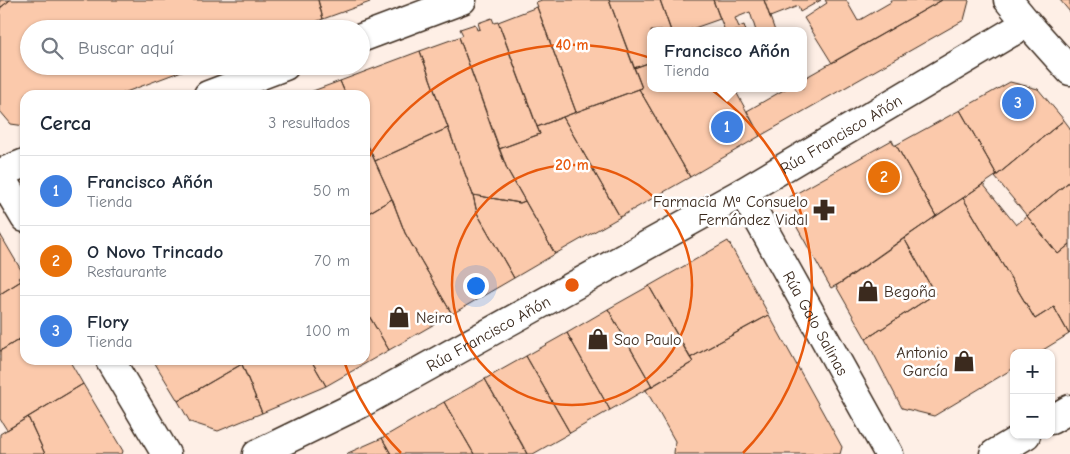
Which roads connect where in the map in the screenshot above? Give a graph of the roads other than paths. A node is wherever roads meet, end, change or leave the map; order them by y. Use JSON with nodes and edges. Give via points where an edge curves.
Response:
{"nodes":[{"id":1,"x":462,"y":0,"type":"edge"},
{"id":2,"x":1008,"y":0,"type":"edge"},
{"id":3,"x":1027,"y":23,"type":"junction"},
{"id":4,"x":370,"y":35,"type":"edge"},
{"id":5,"x":1070,"y":71,"type":"edge"},
{"id":6,"x":260,"y":75,"type":"edge"},
{"id":7,"x":221,"y":90,"type":"edge"},
{"id":8,"x":20,"y":165,"type":"edge"},
{"id":9,"x":0,"y":174,"type":"edge"},
{"id":10,"x":743,"y":192,"type":"junction"},
{"id":11,"x":20,"y":209,"type":"edge"},
{"id":12,"x":113,"y":365,"type":"edge"},
{"id":13,"x":1070,"y":409,"type":"edge"},
{"id":14,"x":1055,"y":418,"type":"edge"},
{"id":15,"x":1070,"y":425,"type":"edge"},
{"id":16,"x":1055,"y":427,"type":"edge"},
{"id":17,"x":1019,"y":439,"type":"edge"},
{"id":18,"x":166,"y":454,"type":"edge"},
{"id":19,"x":257,"y":454,"type":"edge"},
{"id":20,"x":889,"y":454,"type":"edge"},
{"id":21,"x":994,"y":454,"type":"edge"}],
"edges":[{"from":1,"to":4,"type":"street"},
{"from":2,"to":3,"type":"street"},
{"from":3,"to":5,"type":"street"},
{"from":3,"to":10,"type":"street","name":"Rúa Francisco Añón"},
{"from":6,"to":7,"type":"street"},
{"from":8,"to":9,"type":"street"},
{"from":9,"to":11,"type":"street"},
{"from":10,"to":19,"type":"street","name":"Rúa Francisco Añón","via":[[360,404]]},
{"from":10,"to":20,"type":"street","name":"Rúa Galo Salinas"},
{"from":12,"to":18,"type":"street"},
{"from":13,"to":14,"type":"street"},
{"from":15,"to":16,"type":"street"},
{"from":17,"to":21,"type":"street"}]}
